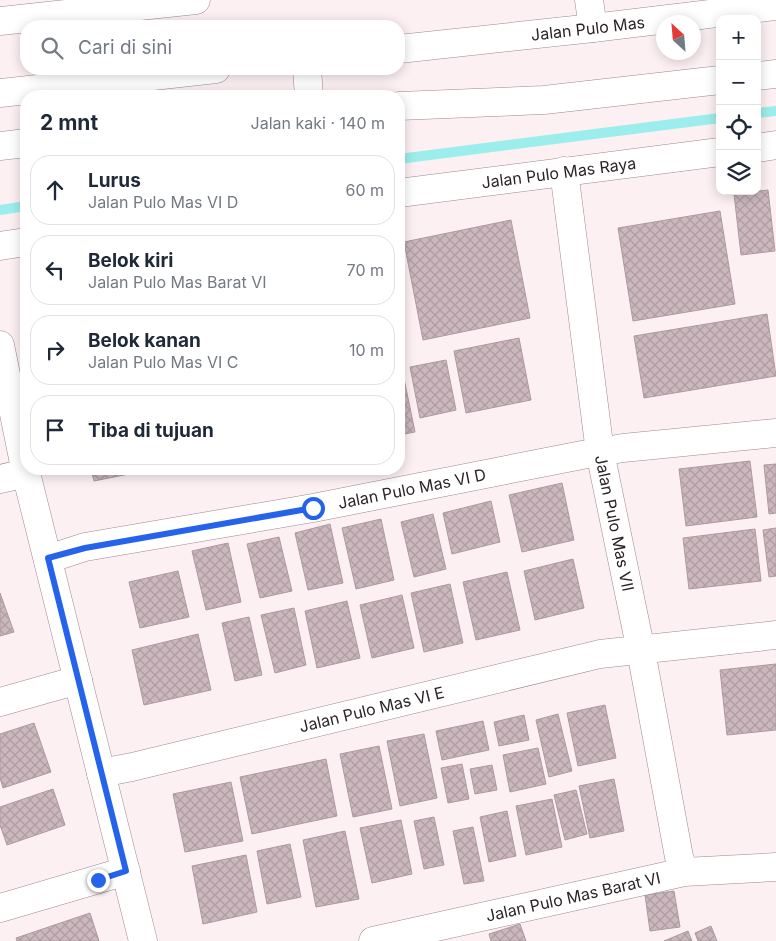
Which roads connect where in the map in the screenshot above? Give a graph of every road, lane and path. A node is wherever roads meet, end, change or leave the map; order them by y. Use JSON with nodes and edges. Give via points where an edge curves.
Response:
{"nodes":[{"id":1,"x":196,"y":0,"type":"edge"},
{"id":2,"x":776,"y":6,"type":"edge"},
{"id":3,"x":591,"y":12,"type":"edge"},
{"id":4,"x":0,"y":21,"type":"edge"},
{"id":5,"x":405,"y":48,"type":"edge"},
{"id":6,"x":776,"y":74,"type":"edge"},
{"id":7,"x":160,"y":75,"type":"edge"},
{"id":8,"x":307,"y":75,"type":"edge"},
{"id":9,"x":761,"y":76,"type":"edge"},
{"id":10,"x":716,"y":80,"type":"edge"},
{"id":11,"x":308,"y":90,"type":"edge"},
{"id":12,"x":0,"y":92,"type":"edge"},
{"id":13,"x":405,"y":106,"type":"edge"},
{"id":14,"x":20,"y":143,"type":"edge"},
{"id":15,"x":776,"y":145,"type":"edge"},
{"id":16,"x":0,"y":146,"type":"edge"},
{"id":17,"x":761,"y":147,"type":"edge"},
{"id":18,"x":716,"y":152,"type":"edge"},
{"id":19,"x":564,"y":171,"type":"junction"},
{"id":20,"x":405,"y":192,"type":"edge"},
{"id":21,"x":20,"y":243,"type":"edge"},
{"id":22,"x":0,"y":246,"type":"edge"},
{"id":23,"x":0,"y":345,"type":"edge"},
{"id":24,"x":776,"y":433,"type":"edge"},
{"id":25,"x":20,"y":443,"type":"edge"},
{"id":26,"x":600,"y":452,"type":"junction"},
{"id":27,"x":20,"y":474,"type":"edge"},
{"id":28,"x":27,"y":475,"type":"edge"},
{"id":29,"x":0,"y":479,"type":"edge"},
{"id":30,"x":48,"y":558,"type":"junction"},
{"id":31,"x":776,"y":635,"type":"edge"},
{"id":32,"x":641,"y":651,"type":"junction"},
{"id":33,"x":78,"y":680,"type":"junction"},
{"id":34,"x":0,"y":702,"type":"edge"},
{"id":35,"x":101,"y":773,"type":"junction"},
{"id":36,"x":776,"y":867,"type":"edge"},
{"id":37,"x":126,"y":871,"type":"junction"},
{"id":38,"x":684,"y":872,"type":"junction"},
{"id":39,"x":0,"y":908,"type":"edge"},
{"id":40,"x":143,"y":941,"type":"edge"},
{"id":41,"x":373,"y":941,"type":"edge"}],
"edges":[{"from":1,"to":4,"type":"street"},
{"from":2,"to":3,"type":"street","name":"Jalan Pulo Mas"},
{"from":3,"to":5,"type":"street","name":"Jalan Pulo Mas"},
{"from":6,"to":9,"type":"street"},
{"from":7,"to":12,"type":"street"},
{"from":8,"to":11,"type":"street"},
{"from":10,"to":13,"type":"street","via":[[544,100]]},
{"from":14,"to":16,"type":"street"},
{"from":15,"to":17,"type":"street"},
{"from":18,"to":19,"type":"street","name":"Jalan Pulo Mas Raya"},
{"from":19,"to":20,"type":"street","name":"Jalan Pulo Mas Raya"},
{"from":19,"to":26,"type":"street","name":"Jalan Pulo Mas VII"},
{"from":21,"to":22,"type":"street"},
{"from":23,"to":25,"type":"street"},
{"from":24,"to":26,"type":"street","name":"Jalan Pulo Mas VI D"},
{"from":26,"to":30,"type":"street","name":"Jalan Pulo Mas VI D","via":[[85,548]]},
{"from":26,"to":32,"type":"street","name":"Jalan Pulo Mas VII"},
{"from":27,"to":29,"type":"street"},
{"from":28,"to":30,"type":"street"},
{"from":30,"to":33,"type":"street"},
{"from":31,"to":32,"type":"street","name":"Jalan Pulo Mas VI E"},
{"from":32,"to":35,"type":"street","name":"Jalan Pulo Mas VI E","via":[[600,654]]},
{"from":32,"to":38,"type":"street","name":"Jalan Pulo Mas VII"},
{"from":33,"to":34,"type":"street"},
{"from":33,"to":35,"type":"street"},
{"from":35,"to":37,"type":"street"},
{"from":36,"to":38,"type":"street","name":"Jalan Pulo Mas Barat VI"},
{"from":37,"to":39,"type":"street"},
{"from":37,"to":40,"type":"street"},
{"from":38,"to":41,"type":"street","name":"Jalan Pulo Mas Barat VI"}]}
